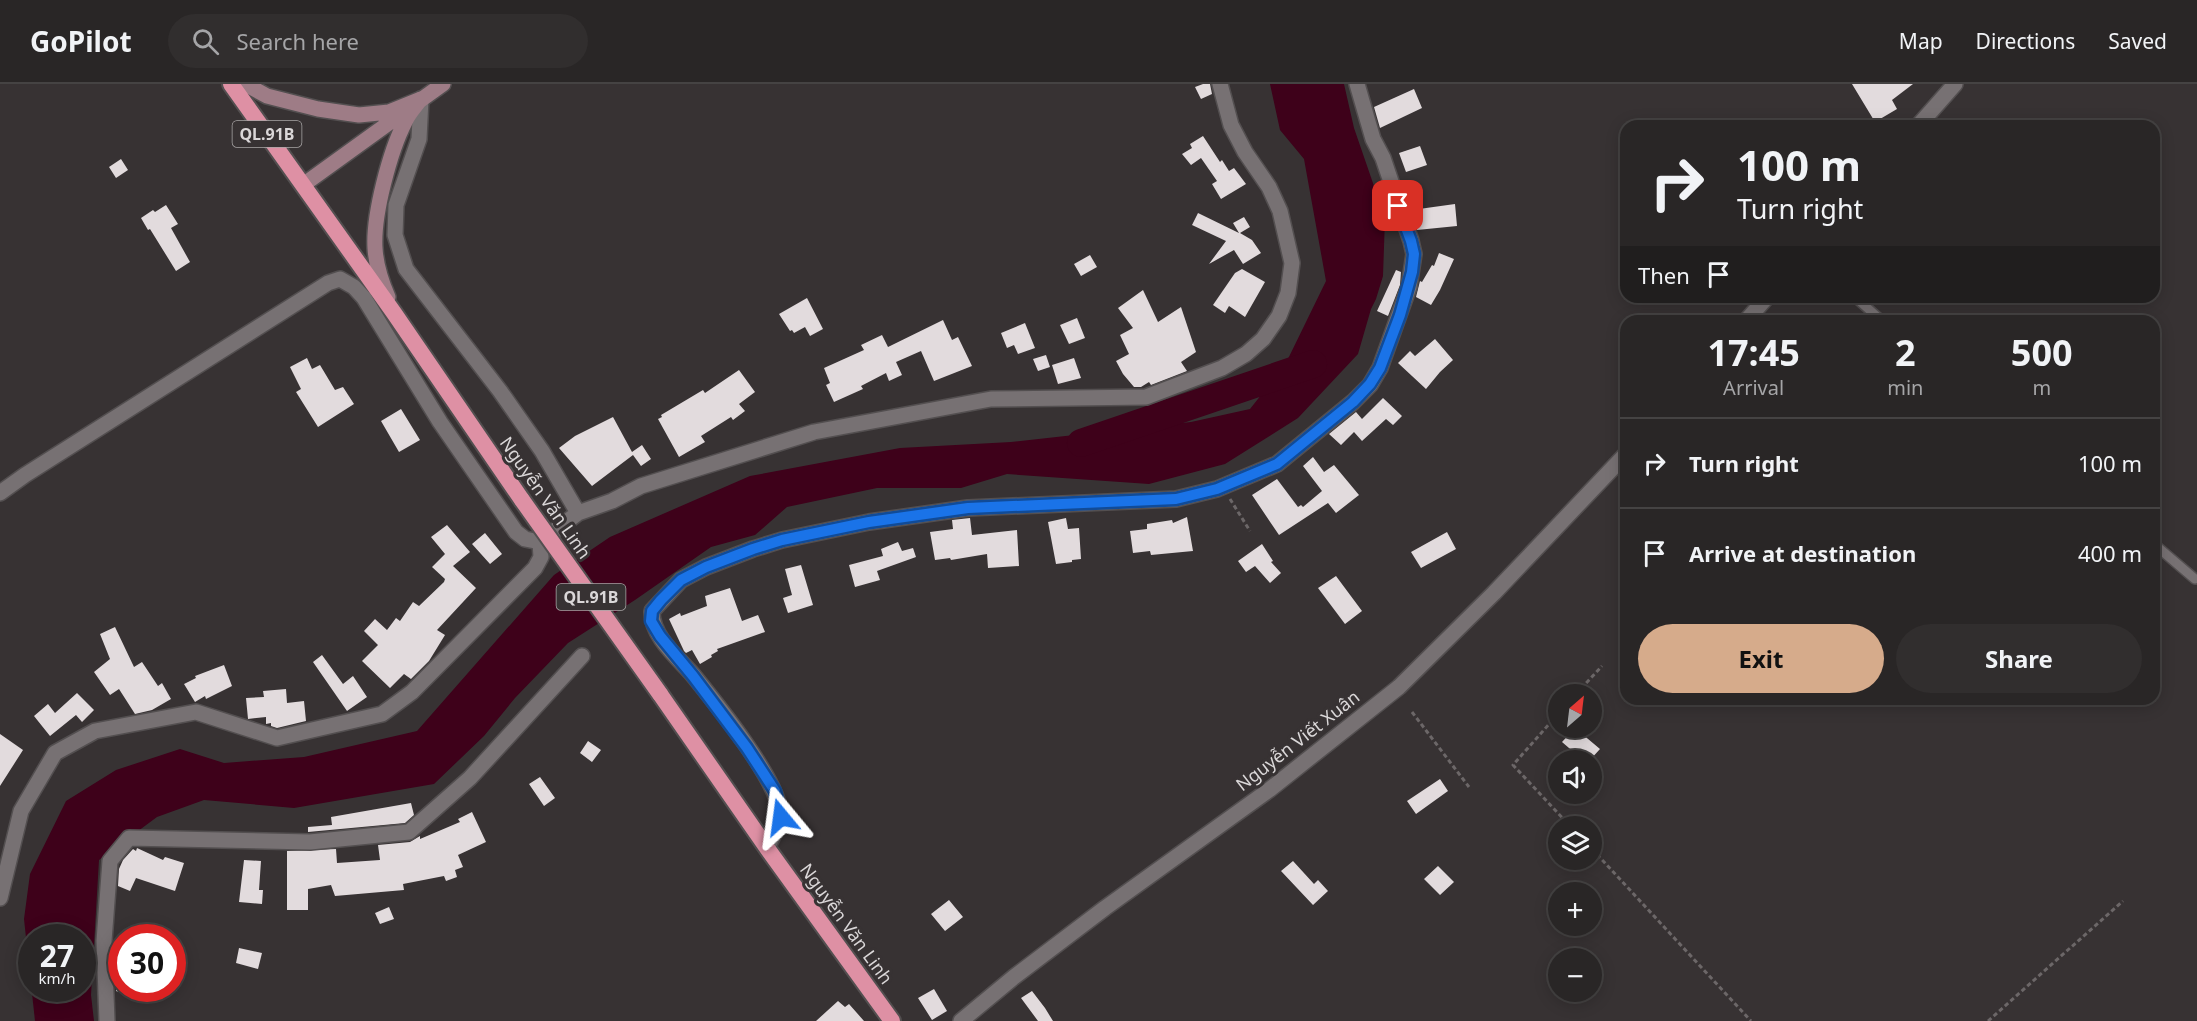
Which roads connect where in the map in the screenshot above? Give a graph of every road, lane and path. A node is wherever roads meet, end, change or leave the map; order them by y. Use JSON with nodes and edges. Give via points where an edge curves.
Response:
{"nodes":[{"id":1,"x":231,"y":84,"type":"edge"},
{"id":2,"x":245,"y":84,"type":"edge"},
{"id":3,"x":443,"y":84,"type":"edge"},
{"id":4,"x":1220,"y":84,"type":"edge"},
{"id":5,"x":1358,"y":84,"type":"edge"},
{"id":6,"x":1955,"y":84,"type":"edge"},
{"id":7,"x":421,"y":99,"type":"junction"},
{"id":8,"x":1923,"y":120,"type":"edge"},
{"id":9,"x":303,"y":185,"type":"junction"},
{"id":10,"x":1762,"y":303,"type":"edge"},
{"id":11,"x":1862,"y":303,"type":"edge"},
{"id":12,"x":394,"y":313,"type":"junction"},
{"id":13,"x":1751,"y":315,"type":"edge"},
{"id":14,"x":1875,"y":315,"type":"edge"},
{"id":15,"x":405,"y":329,"type":"junction"},
{"id":16,"x":389,"y":339,"type":"junction"},
{"id":17,"x":1620,"y":460,"type":"edge"},
{"id":18,"x":1217,"y":489,"type":"junction"},
{"id":19,"x":0,"y":493,"type":"edge"},
{"id":20,"x":578,"y":513,"type":"junction"},
{"id":21,"x":1250,"y":531,"type":"dead end"},
{"id":22,"x":540,"y":542,"type":"junction"},
{"id":23,"x":2160,"y":549,"type":"edge"},
{"id":24,"x":2195,"y":579,"type":"dead end"},
{"id":25,"x":582,"y":656,"type":"dead end"},
{"id":26,"x":1602,"y":666,"type":"dead end"},
{"id":27,"x":1585,"y":684,"type":"edge"},
{"id":28,"x":1412,"y":712,"type":"dead end"},
{"id":29,"x":1548,"y":725,"type":"edge"},
{"id":30,"x":1469,"y":788,"type":"dead end"},
{"id":31,"x":1561,"y":816,"type":"edge"},
{"id":32,"x":767,"y":849,"type":"junction"},
{"id":33,"x":1602,"y":860,"type":"edge"},
{"id":34,"x":0,"y":898,"type":"edge"},
{"id":35,"x":2123,"y":901,"type":"dead end"},
{"id":36,"x":106,"y":1021,"type":"edge"},
{"id":37,"x":892,"y":1021,"type":"edge"},
{"id":38,"x":961,"y":1021,"type":"edge"},
{"id":39,"x":1751,"y":1021,"type":"edge"},
{"id":40,"x":1988,"y":1021,"type":"edge"}],
"edges":[{"from":1,"to":9,"type":"highway","name":"Nguyễn Văn Linh","number":"QL.91B"},
{"from":2,"to":7,"type":"main road","via":[[267,96],[359,114],[389,112]]},
{"from":3,"to":7,"type":"main road"},
{"from":4,"to":20,"type":"street","via":[[1231,125],[1280,211],[1292,263],[1280,316],[1246,354],[1222,368],[1146,397],[991,399],[814,432],[641,486]]},
{"from":5,"to":18,"type":"street","via":[[1414,254],[1400,315],[1380,368],[1353,402],[1277,464]]},
{"from":6,"to":8,"type":"street"},
{"from":7,"to":9,"type":"main road"},
{"from":7,"to":12,"type":"main road","via":[[405,120],[392,156],[377,221],[379,277]]},
{"from":7,"to":20,"type":"street","via":[[419,139],[396,206],[395,235],[406,268],[500,391],[542,451]]},
{"from":9,"to":12,"type":"highway","name":"Nguyễn Văn Linh","number":"QL.91B"},
{"from":10,"to":13,"type":"street"},
{"from":11,"to":14,"type":"lane"},
{"from":12,"to":15,"type":"highway","name":"Nguyễn Văn Linh","number":"QL.91B"},
{"from":15,"to":16,"type":"street"},
{"from":15,"to":32,"type":"highway","name":"Nguyễn Văn Linh","number":"QL.91B","bridge":true},
{"from":16,"to":19,"type":"street","via":[[354,286],[340,279],[328,283]]},
{"from":16,"to":22,"type":"street","via":[[440,422],[516,532]]},
{"from":17,"to":38,"type":"street","name":"Nguyễn Viết Xuân","via":[[1399,687],[1269,790],[1105,908]]},
{"from":18,"to":21,"type":"path","via":[[1226,494]]},
{"from":18,"to":32,"type":"street","via":[[1176,499],[968,508],[869,522],[782,540],[681,580],[652,611],[651,621],[775,791],[781,817]]},
{"from":20,"to":22,"type":"street"},
{"from":22,"to":34,"type":"street","via":[[541,556],[535,568],[412,692],[382,714],[277,738],[196,712],[95,730],[55,753],[21,811]]},
{"from":23,"to":24,"type":"lane"},
{"from":25,"to":36,"type":"street","via":[[470,778],[409,832],[310,842],[129,838],[110,861],[104,941]]},
{"from":26,"to":27,"type":"path"},
{"from":28,"to":30,"type":"path"},
{"from":29,"to":31,"type":"path","via":[[1513,765]]},
{"from":32,"to":37,"type":"highway","name":"Nguyễn Văn Linh","number":"QL.91B"},
{"from":33,"to":39,"type":"path"},
{"from":35,"to":40,"type":"path"}]}
